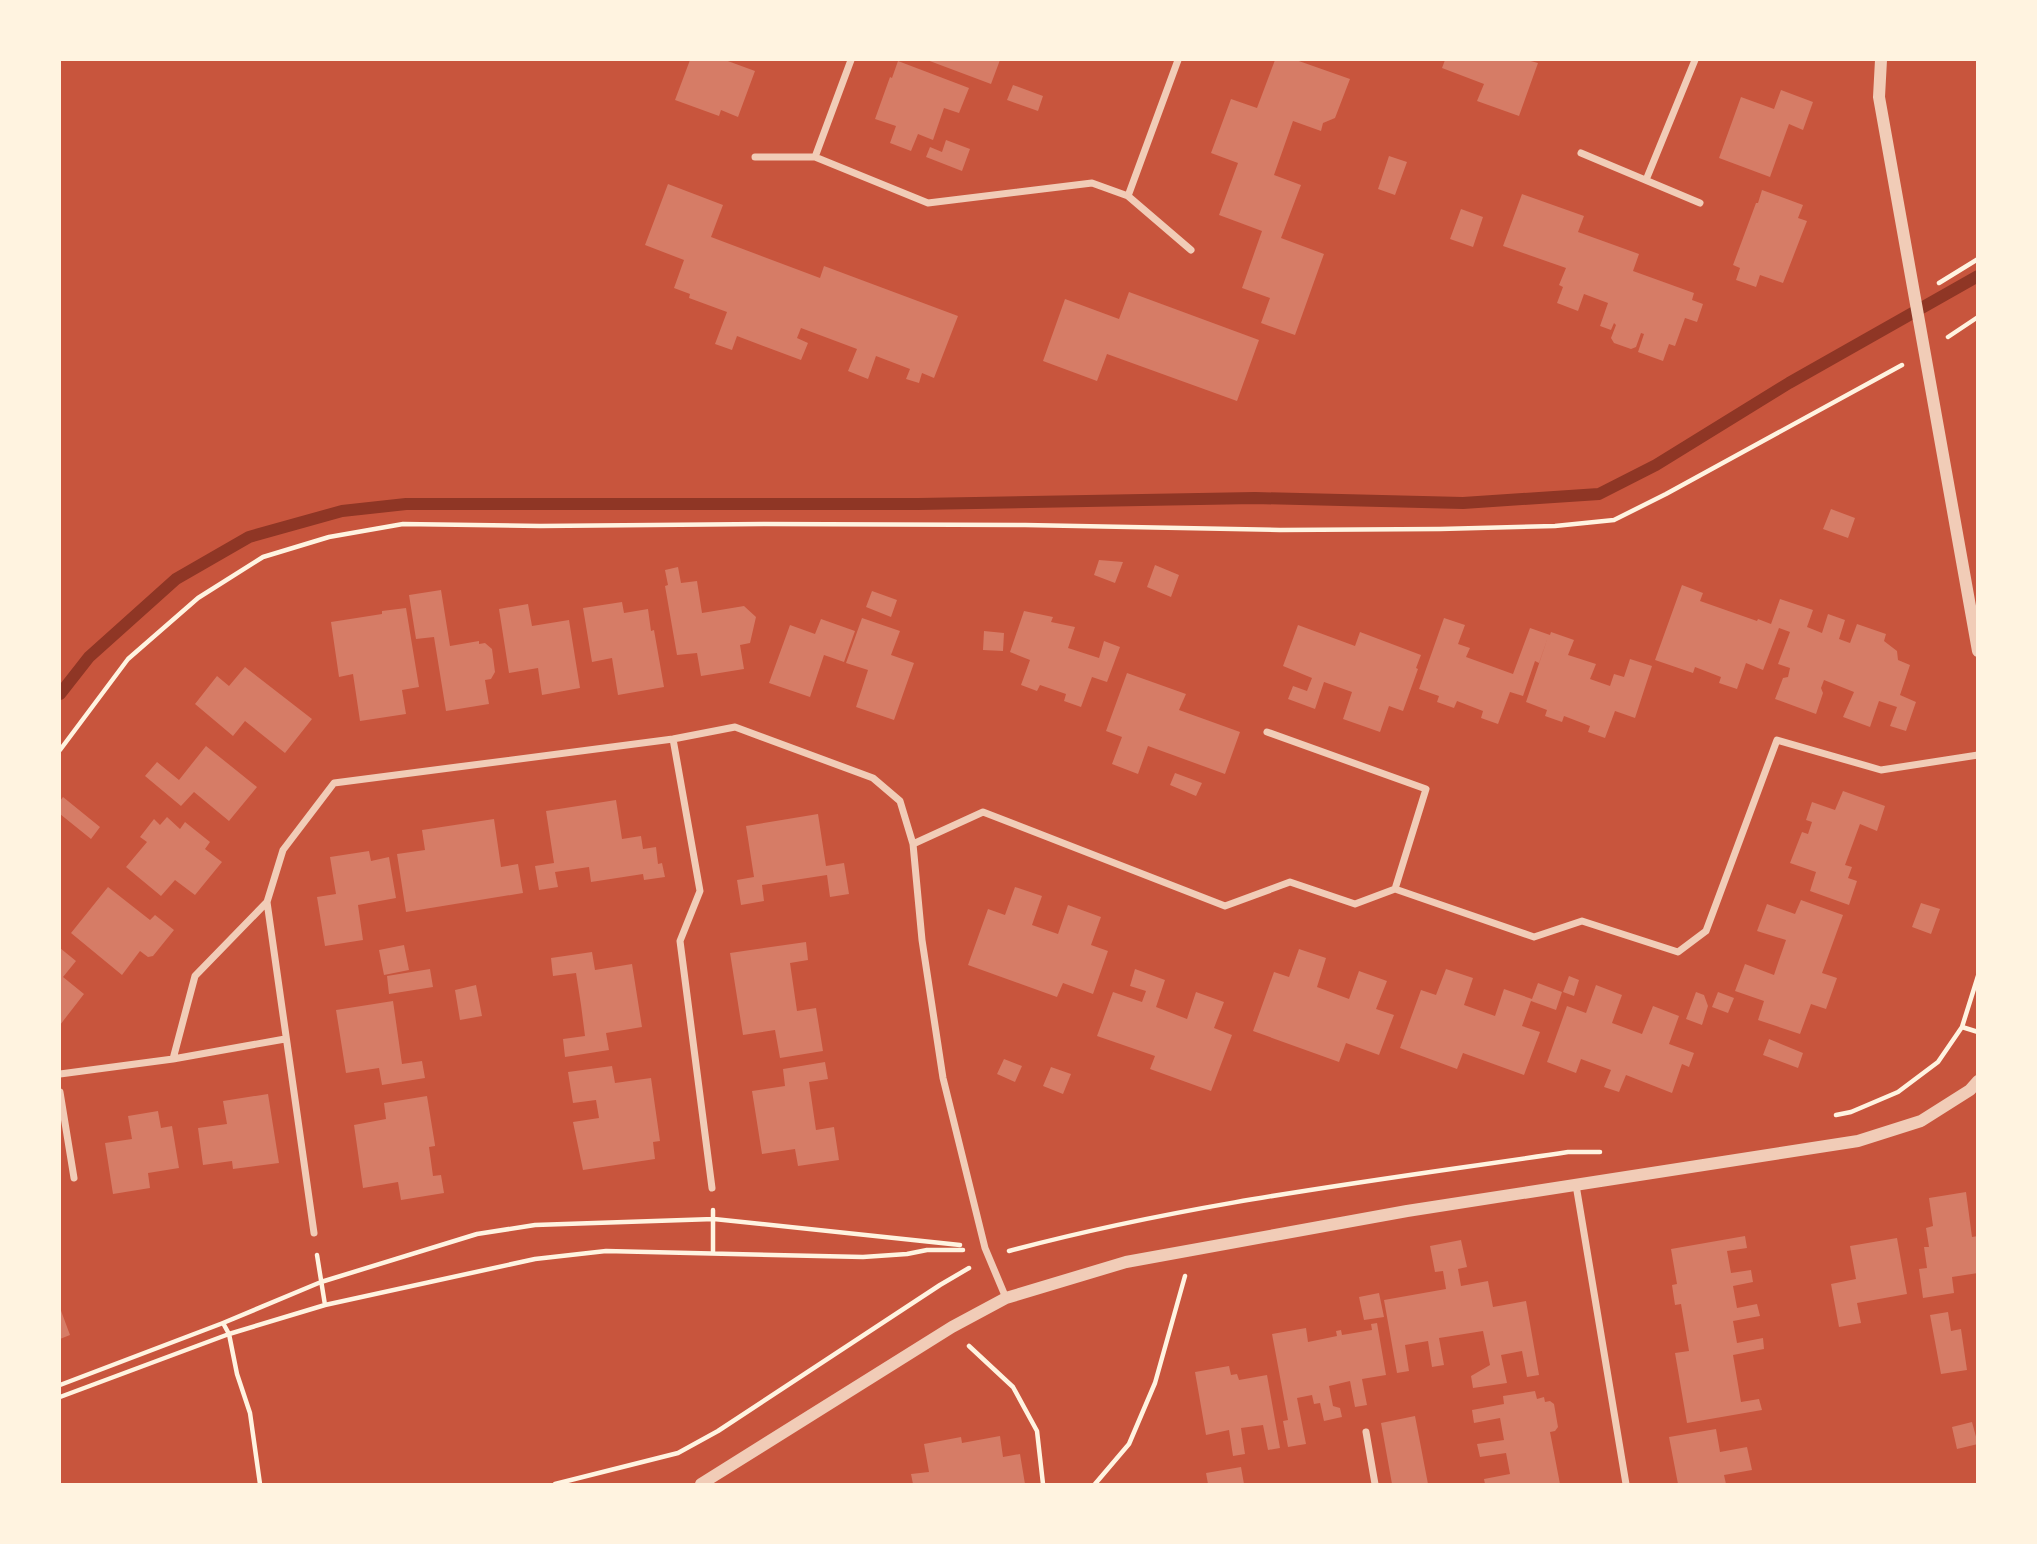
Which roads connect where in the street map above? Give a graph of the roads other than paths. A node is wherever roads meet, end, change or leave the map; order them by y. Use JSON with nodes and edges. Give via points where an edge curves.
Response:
{"nodes":[{"id":1,"x":851,"y":60,"type":"edge"},
{"id":2,"x":1178,"y":60,"type":"edge"},
{"id":3,"x":1695,"y":60,"type":"edge"},
{"id":4,"x":1881,"y":60,"type":"edge"},
{"id":5,"x":1581,"y":153,"type":"dead end"},
{"id":6,"x":755,"y":157,"type":"dead end"},
{"id":7,"x":815,"y":157,"type":"junction"},
{"id":8,"x":1646,"y":180,"type":"junction"},
{"id":9,"x":1128,"y":195,"type":"junction"},
{"id":10,"x":1700,"y":203,"type":"dead end"},
{"id":11,"x":1191,"y":250,"type":"dead end"},
{"id":12,"x":1978,"y":651,"type":"edge"},
{"id":13,"x":1267,"y":732,"type":"dead end"},
{"id":14,"x":673,"y":739,"type":"junction"},
{"id":15,"x":1978,"y":755,"type":"edge"},
{"id":16,"x":913,"y":844,"type":"junction"},
{"id":17,"x":1395,"y":890,"type":"junction"},
{"id":18,"x":267,"y":902,"type":"junction"},
{"id":19,"x":285,"y":1039,"type":"junction"},
{"id":20,"x":173,"y":1059,"type":"junction"},
{"id":21,"x":60,"y":1074,"type":"edge"},
{"id":22,"x":1978,"y":1081,"type":"edge"},
{"id":23,"x":60,"y":1092,"type":"edge"},
{"id":24,"x":74,"y":1178,"type":"dead end"},
{"id":25,"x":1576,"y":1185,"type":"junction"},
{"id":26,"x":712,"y":1188,"type":"road end"},
{"id":27,"x":314,"y":1234,"type":"road end"},
{"id":28,"x":1006,"y":1298,"type":"junction"},
{"id":29,"x":1366,"y":1432,"type":"dead end"},
{"id":30,"x":701,"y":1485,"type":"edge"},
{"id":31,"x":1375,"y":1485,"type":"edge"},
{"id":32,"x":1626,"y":1485,"type":"edge"}],
"edges":[{"from":1,"to":7,"type":"street"},
{"from":2,"to":9,"type":"street"},
{"from":3,"to":8,"type":"street"},
{"from":4,"to":12,"type":"street","via":[[1879,97]]},
{"from":5,"to":8,"type":"street"},
{"from":6,"to":7,"type":"street"},
{"from":7,"to":9,"type":"street","via":[[928,203],[1092,183]]},
{"from":8,"to":10,"type":"street"},
{"from":9,"to":11,"type":"street"},
{"from":13,"to":17,"type":"street","via":[[1426,789]]},
{"from":14,"to":16,"type":"street","via":[[735,727],[873,778],[900,801]]},
{"from":14,"to":18,"type":"street","via":[[334,783],[283,850]]},
{"from":14,"to":26,"type":"street","via":[[700,891],[680,942]]},
{"from":15,"to":17,"type":"street","via":[[1881,770],[1777,740],[1706,931],[1678,952],[1582,921],[1534,937]]},
{"from":16,"to":17,"type":"street","via":[[983,812],[1226,906],[1290,882],[1355,904]]},
{"from":16,"to":28,"type":"street","via":[[943,1078],[985,1248]]},
{"from":18,"to":19,"type":"street"},
{"from":18,"to":20,"type":"street","via":[[195,976]]},
{"from":19,"to":20,"type":"street"},
{"from":19,"to":27,"type":"street"},
{"from":20,"to":21,"type":"street"},
{"from":22,"to":25,"type":"street","via":[[1921,1121],[1858,1141]]},
{"from":23,"to":24,"type":"street"},
{"from":25,"to":28,"type":"street","via":[[1126,1262]]},
{"from":25,"to":32,"type":"street"},
{"from":28,"to":30,"type":"street","via":[[952,1327]]},
{"from":29,"to":31,"type":"street"}]}
